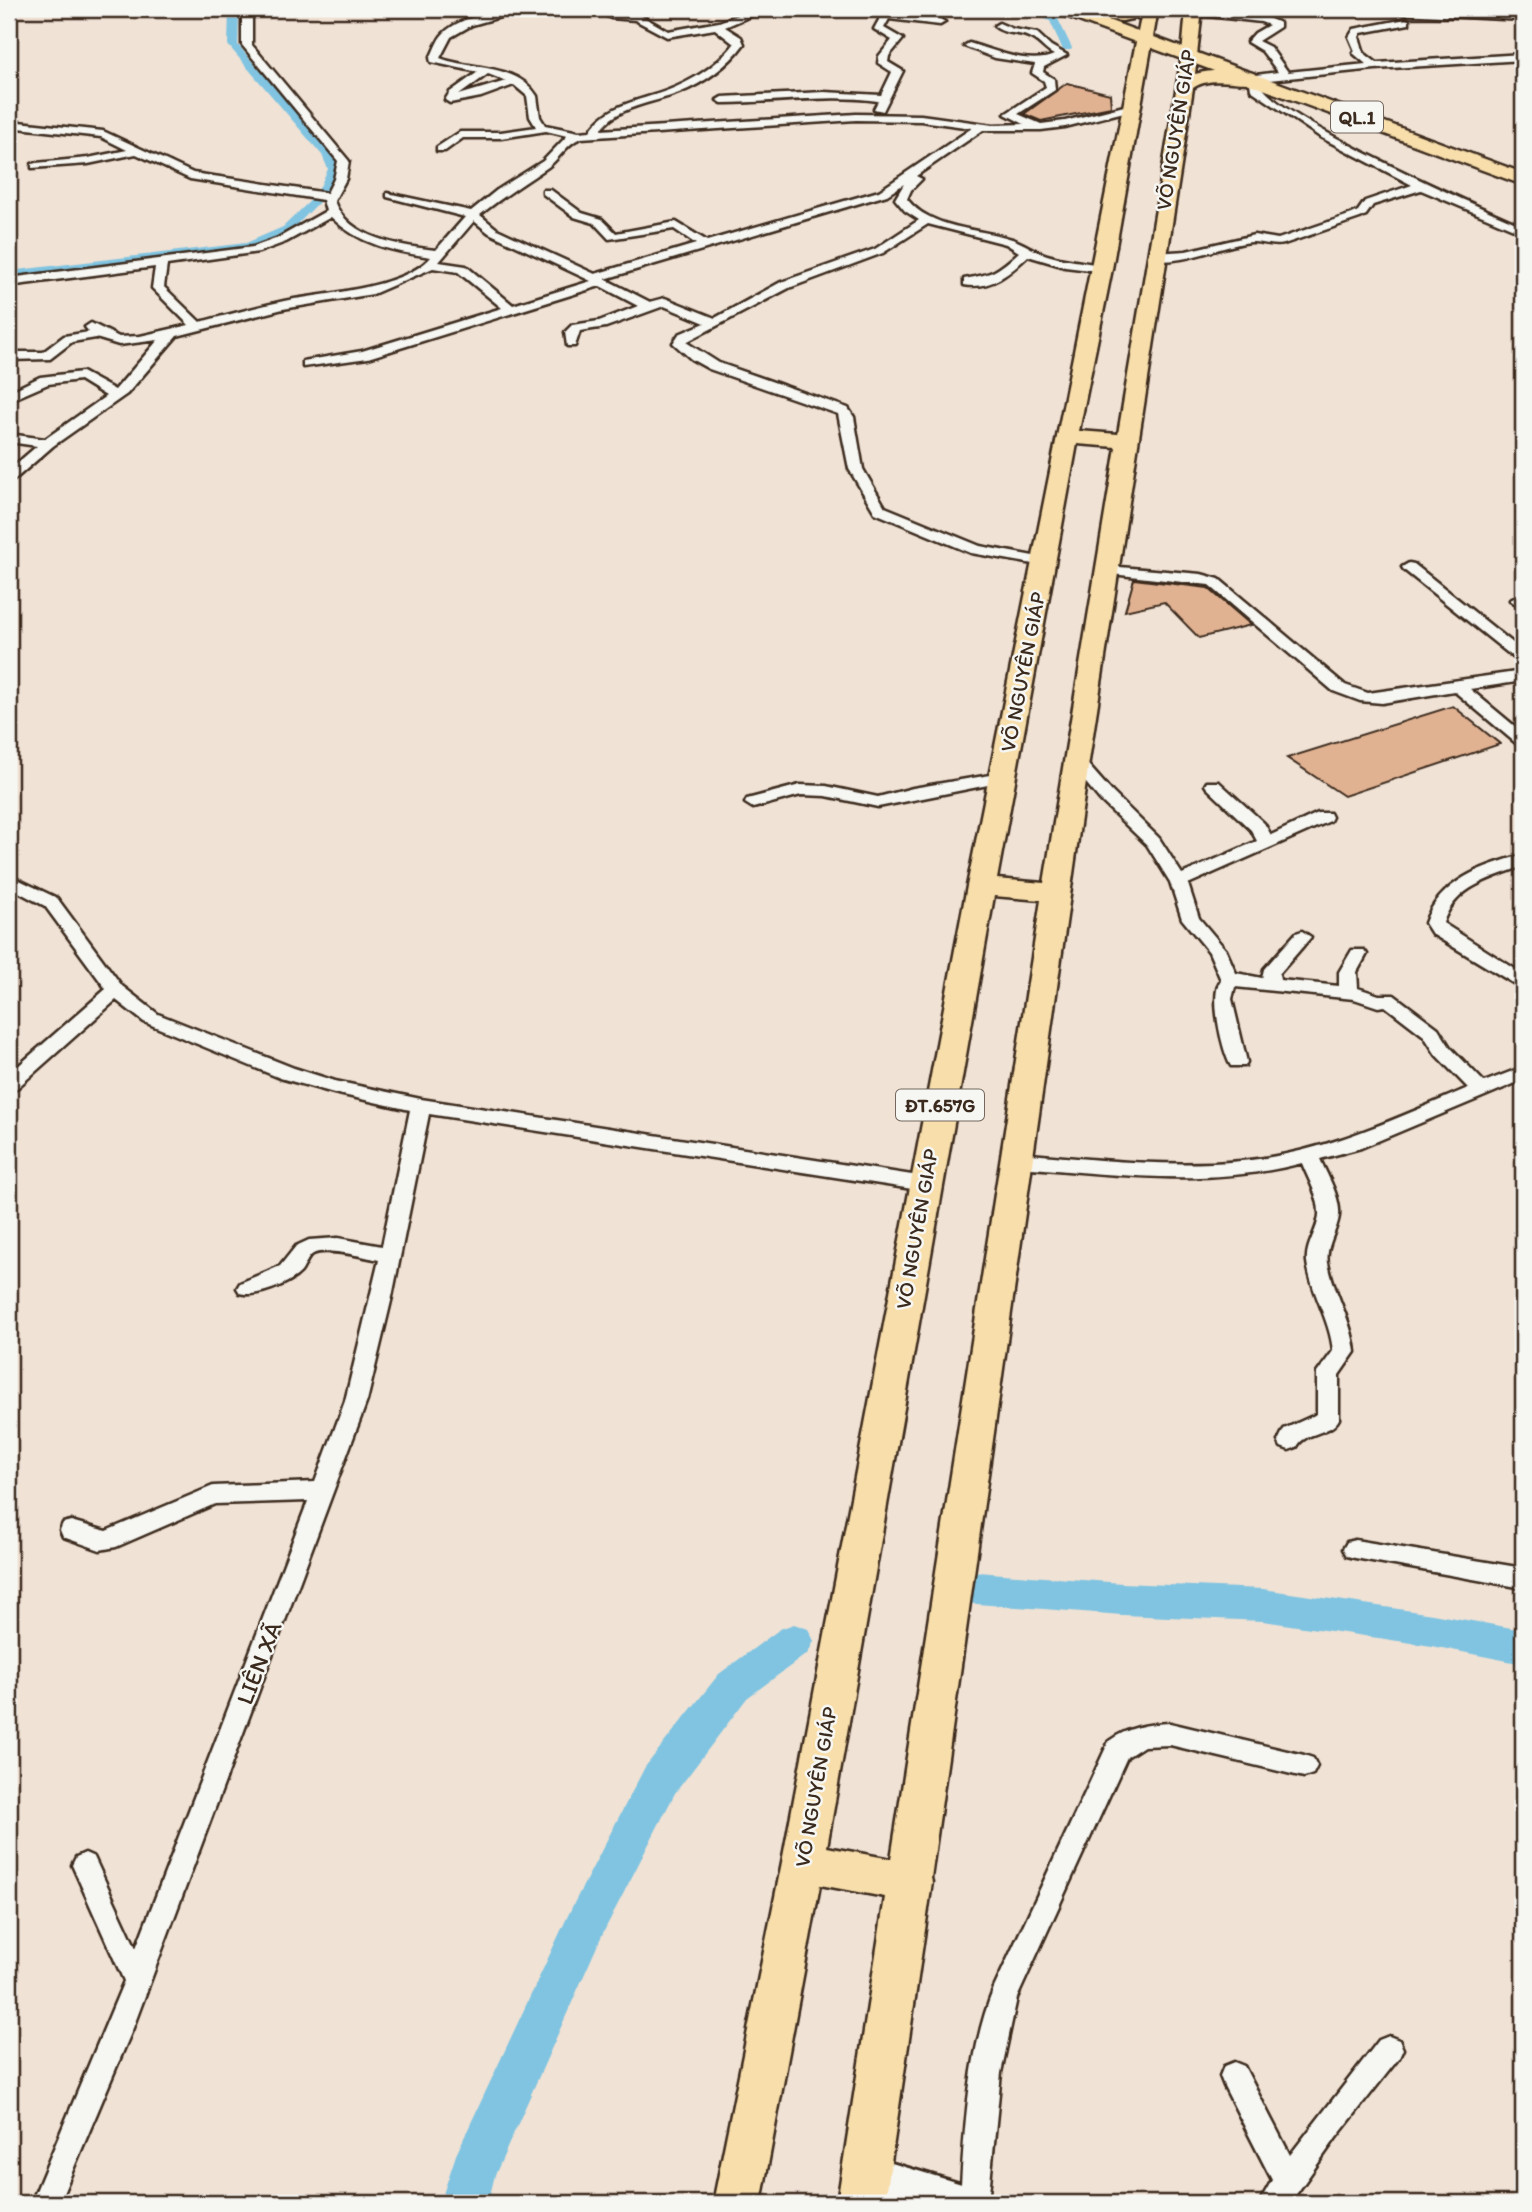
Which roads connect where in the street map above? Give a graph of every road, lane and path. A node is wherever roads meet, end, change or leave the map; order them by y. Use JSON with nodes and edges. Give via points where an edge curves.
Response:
{"nodes":[{"id":1,"x":247,"y":9,"type":"edge"},
{"id":2,"x":565,"y":9,"type":"edge"},
{"id":3,"x":598,"y":9,"type":"edge"},
{"id":4,"x":762,"y":9,"type":"edge"},
{"id":5,"x":1361,"y":9,"type":"edge"},
{"id":6,"x":1066,"y":10,"type":"edge"},
{"id":7,"x":888,"y":12,"type":"edge"},
{"id":8,"x":1473,"y":12,"type":"edge"},
{"id":9,"x":1523,"y":18,"type":"edge"},
{"id":10,"x":940,"y":22,"type":"dead end"},
{"id":11,"x":1406,"y":22,"type":"dead end"},
{"id":12,"x":719,"y":25,"type":"junction"},
{"id":13,"x":999,"y":26,"type":"dead end"},
{"id":14,"x":1192,"y":26,"type":"edge"},
{"id":15,"x":1140,"y":29,"type":"edge"},
{"id":16,"x":969,"y":46,"type":"dead end"},
{"id":17,"x":1523,"y":57,"type":"edge"},
{"id":18,"x":1040,"y":65,"type":"junction"},
{"id":19,"x":1375,"y":66,"type":"junction"},
{"id":20,"x":485,"y":72,"type":"junction"},
{"id":21,"x":1234,"y":72,"type":"junction"},
{"id":22,"x":1285,"y":75,"type":"junction"},
{"id":23,"x":1253,"y":78,"type":"junction"},
{"id":24,"x":515,"y":81,"type":"junction"},
{"id":25,"x":1184,"y":87,"type":"junction"},
{"id":26,"x":782,"y":99,"type":"junction"},
{"id":27,"x":886,"y":99,"type":"junction"},
{"id":28,"x":722,"y":100,"type":"dead end"},
{"id":29,"x":1132,"y":107,"type":"junction"},
{"id":30,"x":873,"y":117,"type":"junction"},
{"id":31,"x":792,"y":120,"type":"junction"},
{"id":32,"x":9,"y":124,"type":"edge"},
{"id":33,"x":987,"y":127,"type":"junction"},
{"id":34,"x":1041,"y":127,"type":"junction"},
{"id":35,"x":543,"y":129,"type":"junction"},
{"id":36,"x":595,"y":132,"type":"junction"},
{"id":37,"x":579,"y":135,"type":"junction"},
{"id":38,"x":441,"y":149,"type":"dead end"},
{"id":39,"x":136,"y":151,"type":"junction"},
{"id":40,"x":36,"y":166,"type":"dead end"},
{"id":41,"x":1523,"y":179,"type":"edge"},
{"id":42,"x":1422,"y":186,"type":"junction"},
{"id":43,"x":547,"y":192,"type":"dead end"},
{"id":44,"x":391,"y":195,"type":"dead end"},
{"id":45,"x":329,"y":197,"type":"junction"},
{"id":46,"x":332,"y":212,"type":"junction"},
{"id":47,"x":473,"y":215,"type":"junction"},
{"id":48,"x":929,"y":219,"type":"junction"},
{"id":49,"x":1523,"y":230,"type":"edge"},
{"id":50,"x":706,"y":246,"type":"junction"},
{"id":51,"x":1026,"y":252,"type":"junction"},
{"id":52,"x":1155,"y":257,"type":"junction"},
{"id":53,"x":434,"y":259,"type":"junction"},
{"id":54,"x":160,"y":263,"type":"junction"},
{"id":55,"x":1102,"y":270,"type":"junction"},
{"id":56,"x":597,"y":280,"type":"junction"},
{"id":57,"x":9,"y":282,"type":"edge"},
{"id":58,"x":968,"y":282,"type":"dead end"},
{"id":59,"x":648,"y":306,"type":"junction"},
{"id":60,"x":511,"y":310,"type":"junction"},
{"id":61,"x":716,"y":323,"type":"junction"},
{"id":62,"x":198,"y":327,"type":"junction"},
{"id":63,"x":175,"y":332,"type":"junction"},
{"id":64,"x":571,"y":343,"type":"dead end"},
{"id":65,"x":9,"y":356,"type":"edge"},
{"id":66,"x":308,"y":364,"type":"dead end"},
{"id":67,"x":115,"y":396,"type":"junction"},
{"id":68,"x":9,"y":397,"type":"edge"},
{"id":69,"x":9,"y":438,"type":"edge"},
{"id":70,"x":1067,"y":438,"type":"junction"},
{"id":71,"x":1128,"y":441,"type":"junction"},
{"id":72,"x":48,"y":443,"type":"junction"},
{"id":73,"x":9,"y":477,"type":"edge"},
{"id":74,"x":1044,"y":562,"type":"junction"},
{"id":75,"x":1409,"y":567,"type":"dead end"},
{"id":76,"x":1108,"y":569,"type":"junction"},
{"id":77,"x":1523,"y":598,"type":"edge"},
{"id":78,"x":1523,"y":605,"type":"edge"},
{"id":79,"x":1523,"y":658,"type":"edge"},
{"id":80,"x":1523,"y":676,"type":"edge"},
{"id":81,"x":1458,"y":686,"type":"junction"},
{"id":82,"x":1523,"y":720,"type":"edge"},
{"id":83,"x":1505,"y":726,"type":"junction"},
{"id":84,"x":1523,"y":741,"type":"edge"},
{"id":85,"x":1076,"y":761,"type":"junction"},
{"id":86,"x":1002,"y":778,"type":"junction"},
{"id":87,"x":1213,"y":785,"type":"dead end"},
{"id":88,"x":753,"y":803,"type":"dead end"},
{"id":89,"x":1324,"y":817,"type":"dead end"},
{"id":90,"x":1266,"y":841,"type":"junction"},
{"id":91,"x":1523,"y":860,"type":"edge"},
{"id":92,"x":9,"y":880,"type":"edge"},
{"id":93,"x":1179,"y":881,"type":"junction"},
{"id":94,"x":981,"y":886,"type":"junction"},
{"id":95,"x":1056,"y":893,"type":"junction"},
{"id":96,"x":1303,"y":937,"type":"dead end"},
{"id":97,"x":1358,"y":954,"type":"dead end"},
{"id":98,"x":1233,"y":979,"type":"junction"},
{"id":99,"x":1523,"y":983,"type":"edge"},
{"id":100,"x":1272,"y":986,"type":"junction"},
{"id":101,"x":116,"y":990,"type":"junction"},
{"id":102,"x":1351,"y":992,"type":"junction"},
{"id":103,"x":1238,"y":1062,"type":"dead end"},
{"id":104,"x":1520,"y":1078,"type":"edge"},
{"id":105,"x":9,"y":1084,"type":"edge"},
{"id":106,"x":1480,"y":1089,"type":"junction"},
{"id":107,"x":421,"y":1105,"type":"junction"},
{"id":108,"x":1309,"y":1155,"type":"junction"},
{"id":109,"x":1018,"y":1160,"type":"junction"},
{"id":110,"x":925,"y":1184,"type":"junction"},
{"id":111,"x":390,"y":1255,"type":"junction"},
{"id":112,"x":247,"y":1288,"type":"dead end"},
{"id":113,"x":1289,"y":1441,"type":"dead end"},
{"id":114,"x":322,"y":1490,"type":"junction"},
{"id":115,"x":71,"y":1530,"type":"dead end"},
{"id":116,"x":1354,"y":1549,"type":"dead end"},
{"id":117,"x":1523,"y":1578,"type":"edge"},
{"id":118,"x":1304,"y":1766,"type":"dead end"},
{"id":119,"x":803,"y":1862,"type":"junction"},
{"id":120,"x":85,"y":1865,"type":"dead end"},
{"id":121,"x":911,"y":1882,"type":"junction"},
{"id":122,"x":137,"y":1980,"type":"junction"},
{"id":123,"x":1389,"y":2049,"type":"dead end"},
{"id":124,"x":1234,"y":2076,"type":"dead end"},
{"id":125,"x":863,"y":2188,"type":"edge"},
{"id":126,"x":1281,"y":2192,"type":"edge"},
{"id":127,"x":46,"y":2203,"type":"edge"},
{"id":128,"x":737,"y":2203,"type":"edge"},
{"id":129,"x":965,"y":2203,"type":"edge"},
{"id":130,"x":974,"y":2203,"type":"edge"}],
"edges":[{"from":1,"to":45,"type":"street","via":[[247,46],[344,161]]},
{"from":2,"to":20,"type":"street","via":[[500,13],[447,35],[436,62]]},
{"from":3,"to":12,"type":"street","via":[[614,16],[637,17],[667,34]]},
{"from":4,"to":12,"type":"street"},
{"from":5,"to":8,"type":"street"},
{"from":6,"to":15,"type":"highway","number":"QL.1"},
{"from":6,"to":15,"type":"main road","via":[[1122,16]]},
{"from":7,"to":10,"type":"street"},
{"from":7,"to":27,"type":"street","via":[[879,29],[898,39],[883,63],[898,71]]},
{"from":8,"to":9,"type":"street"},
{"from":11,"to":19,"type":"street","via":[[1357,31],[1358,53]]},
{"from":12,"to":36,"type":"street","via":[[739,44],[722,62],[677,90],[633,104],[599,124]]},
{"from":13,"to":18,"type":"street","via":[[1034,35],[1062,55]]},
{"from":14,"to":15,"type":"highway","number":"QL.1"},
{"from":14,"to":21,"type":"highway","number":"QL.1"},
{"from":14,"to":21,"type":"main road","via":[[1208,53]]},
{"from":14,"to":22,"type":"street","via":[[1263,19],[1277,25],[1252,42],[1266,49]]},
{"from":14,"to":25,"type":"main road","name":"VÕ NGUYÊN GIÁP"},
{"from":15,"to":29,"type":"main road","name":"VÕ NGUYÊN GIÁP","number":"ĐT.657G"},
{"from":16,"to":18,"type":"street","via":[[999,56],[1040,61]]},
{"from":17,"to":19,"type":"street"},
{"from":18,"to":34,"type":"street","via":[[1037,73],[1049,79],[1051,88],[1010,115]]},
{"from":19,"to":22,"type":"street"},
{"from":20,"to":24,"type":"street"},
{"from":20,"to":24,"type":"street","via":[[450,100]]},
{"from":21,"to":23,"type":"highway","number":"QL.1"},
{"from":22,"to":23,"type":"street"},
{"from":23,"to":25,"type":"main road","via":[[1205,76]]},
{"from":23,"to":41,"type":"highway","number":"QL.1"},
{"from":23,"to":42,"type":"street","via":[[1255,88],[1265,97],[1313,129]]},
{"from":24,"to":35,"type":"street","via":[[534,99],[533,116]]},
{"from":25,"to":52,"type":"main road","name":"VÕ NGUYÊN GIÁP"},
{"from":26,"to":27,"type":"street","via":[[846,94]]},
{"from":26,"to":28,"type":"street"},
{"from":26,"to":31,"type":"street"},
{"from":27,"to":30,"type":"street"},
{"from":29,"to":34,"type":"street"},
{"from":29,"to":55,"type":"main road","name":"VÕ NGUYÊN GIÁP","number":"ĐT.657G"},
{"from":30,"to":31,"type":"street"},
{"from":30,"to":33,"type":"street"},
{"from":31,"to":36,"type":"street"},
{"from":32,"to":39,"type":"street","via":[[103,134]]},
{"from":33,"to":34,"type":"street"},
{"from":33,"to":48,"type":"street","via":[[902,194],[903,204]]},
{"from":33,"to":50,"type":"street","via":[[888,191]]},
{"from":35,"to":37,"type":"street"},
{"from":35,"to":38,"type":"street","via":[[460,135]]},
{"from":36,"to":37,"type":"street"},
{"from":37,"to":47,"type":"street"},
{"from":39,"to":40,"type":"street"},
{"from":39,"to":45,"type":"street","via":[[195,177]]},
{"from":42,"to":49,"type":"street"},
{"from":42,"to":52,"type":"street","via":[[1369,203],[1362,214],[1280,242],[1254,238],[1186,256]]},
{"from":43,"to":50,"type":"street","via":[[578,215],[598,221],[613,237],[676,225]]},
{"from":44,"to":47,"type":"street"},
{"from":45,"to":46,"type":"street"},
{"from":46,"to":53,"type":"street","via":[[376,243]]},
{"from":46,"to":54,"type":"street","via":[[259,248]]},
{"from":47,"to":53,"type":"street"},
{"from":47,"to":56,"type":"street","via":[[493,231]]},
{"from":48,"to":51,"type":"street","via":[[974,236],[1012,242]]},
{"from":48,"to":61,"type":"street","via":[[879,251],[785,285]]},
{"from":50,"to":56,"type":"street"},
{"from":51,"to":55,"type":"street"},
{"from":51,"to":58,"type":"street","via":[[992,280]]},
{"from":52,"to":71,"type":"main road","name":"VÕ NGUYÊN GIÁP"},
{"from":53,"to":60,"type":"street","via":[[462,269]]},
{"from":53,"to":62,"type":"street","via":[[408,277],[369,291],[283,305]]},
{"from":54,"to":57,"type":"street"},
{"from":54,"to":62,"type":"street","via":[[159,288]]},
{"from":55,"to":70,"type":"main road","name":"VÕ NGUYÊN GIÁP","number":"ĐT.657G"},
{"from":56,"to":59,"type":"street"},
{"from":56,"to":60,"type":"street"},
{"from":59,"to":61,"type":"street","via":[[665,302]]},
{"from":59,"to":64,"type":"street","via":[[595,327],[576,328],[571,331]]},
{"from":60,"to":66,"type":"street","via":[[364,355]]},
{"from":61,"to":74,"type":"street","via":[[679,343],[710,365],[843,411],[856,469],[880,510],[976,550]]},
{"from":62,"to":63,"type":"street"},
{"from":63,"to":65,"type":"street","via":[[120,341],[103,338],[94,330],[68,339],[44,357]]},
{"from":63,"to":67,"type":"street"},
{"from":67,"to":68,"type":"street","via":[[77,376],[34,384]]},
{"from":67,"to":72,"type":"street"},
{"from":69,"to":72,"type":"street"},
{"from":70,"to":71,"type":"main road"},
{"from":70,"to":74,"type":"main road","name":"VÕ NGUYÊN GIÁP","number":"ĐT.657G"},
{"from":71,"to":76,"type":"main road","name":"VÕ NGUYÊN GIÁP"},
{"from":72,"to":73,"type":"street"},
{"from":74,"to":86,"type":"main road","name":"VÕ NGUYÊN GIÁP","number":"ĐT.657G"},
{"from":75,"to":79,"type":"street"},
{"from":76,"to":81,"type":"street","via":[[1214,582],[1349,693],[1382,698]]},
{"from":76,"to":85,"type":"main road","name":"VÕ NGUYÊN GIÁP"},
{"from":77,"to":78,"type":"street","via":[[1517,600]]},
{"from":80,"to":81,"type":"street"},
{"from":81,"to":83,"type":"street"},
{"from":82,"to":83,"type":"street"},
{"from":83,"to":84,"type":"street"},
{"from":85,"to":93,"type":"street","via":[[1153,842]]},
{"from":85,"to":95,"type":"main road","name":"VÕ NGUYÊN GIÁP"},
{"from":86,"to":88,"type":"street","via":[[878,803],[800,790]]},
{"from":86,"to":94,"type":"main road","name":"VÕ NGUYÊN GIÁP","number":"ĐT.657G"},
{"from":87,"to":90,"type":"street","via":[[1258,827]]},
{"from":89,"to":90,"type":"street"},
{"from":90,"to":93,"type":"street"},
{"from":91,"to":99,"type":"street","via":[[1474,875],[1460,885],[1434,923],[1438,930]]},
{"from":92,"to":101,"type":"street","via":[[51,902]]},
{"from":93,"to":98,"type":"street","via":[[1191,919],[1217,950]]},
{"from":94,"to":95,"type":"main road"},
{"from":94,"to":110,"type":"main road","name":"VÕ NGUYÊN GIÁP","number":"ĐT.657G"},
{"from":95,"to":109,"type":"main road","name":"VÕ NGUYÊN GIÁP"},
{"from":96,"to":100,"type":"street","via":[[1270,974]]},
{"from":97,"to":102,"type":"street","via":[[1345,972]]},
{"from":98,"to":100,"type":"street"},
{"from":98,"to":103,"type":"street","via":[[1225,986],[1223,999]]},
{"from":100,"to":102,"type":"street"},
{"from":101,"to":105,"type":"street"},
{"from":101,"to":107,"type":"street","via":[[158,1022],[287,1073]]},
{"from":102,"to":106,"type":"street","via":[[1388,999],[1412,1016]]},
{"from":104,"to":106,"type":"street"},
{"from":106,"to":108,"type":"street","via":[[1379,1133]]},
{"from":107,"to":110,"type":"street"},
{"from":107,"to":111,"type":"street","name":"LIÊN XÃ"},
{"from":108,"to":109,"type":"street","via":[[1192,1172]]},
{"from":108,"to":113,"type":"street","via":[[1329,1206],[1317,1260],[1342,1332],[1344,1352],[1328,1373],[1328,1419],[1292,1435]]},
{"from":109,"to":121,"type":"main road","name":"VÕ NGUYÊN GIÁP"},
{"from":110,"to":119,"type":"main road","name":"VÕ NGUYÊN GIÁP","number":"ĐT.657G"},
{"from":111,"to":112,"type":"street","via":[[310,1247],[285,1273]]},
{"from":111,"to":114,"type":"street","name":"LIÊN XÃ","via":[[366,1366]]},
{"from":114,"to":115,"type":"street","via":[[213,1495],[108,1540]]},
{"from":114,"to":122,"type":"street","name":"LIÊN XÃ"},
{"from":116,"to":117,"type":"street"},
{"from":118,"to":130,"type":"street","via":[[1170,1734],[1144,1735],[1118,1749],[1004,1997],[985,2078]]},
{"from":119,"to":121,"type":"main road"},
{"from":119,"to":128,"type":"main road","name":"VÕ NGUYÊN GIÁP","number":"ĐT.657G"},
{"from":120,"to":122,"type":"street"},
{"from":121,"to":125,"type":"main road","name":"VÕ NGUYÊN GIÁP"},
{"from":122,"to":127,"type":"street","name":"LIÊN XÃ"},
{"from":123,"to":126,"type":"street"},
{"from":124,"to":126,"type":"street"},
{"from":125,"to":129,"type":"street"}]}
